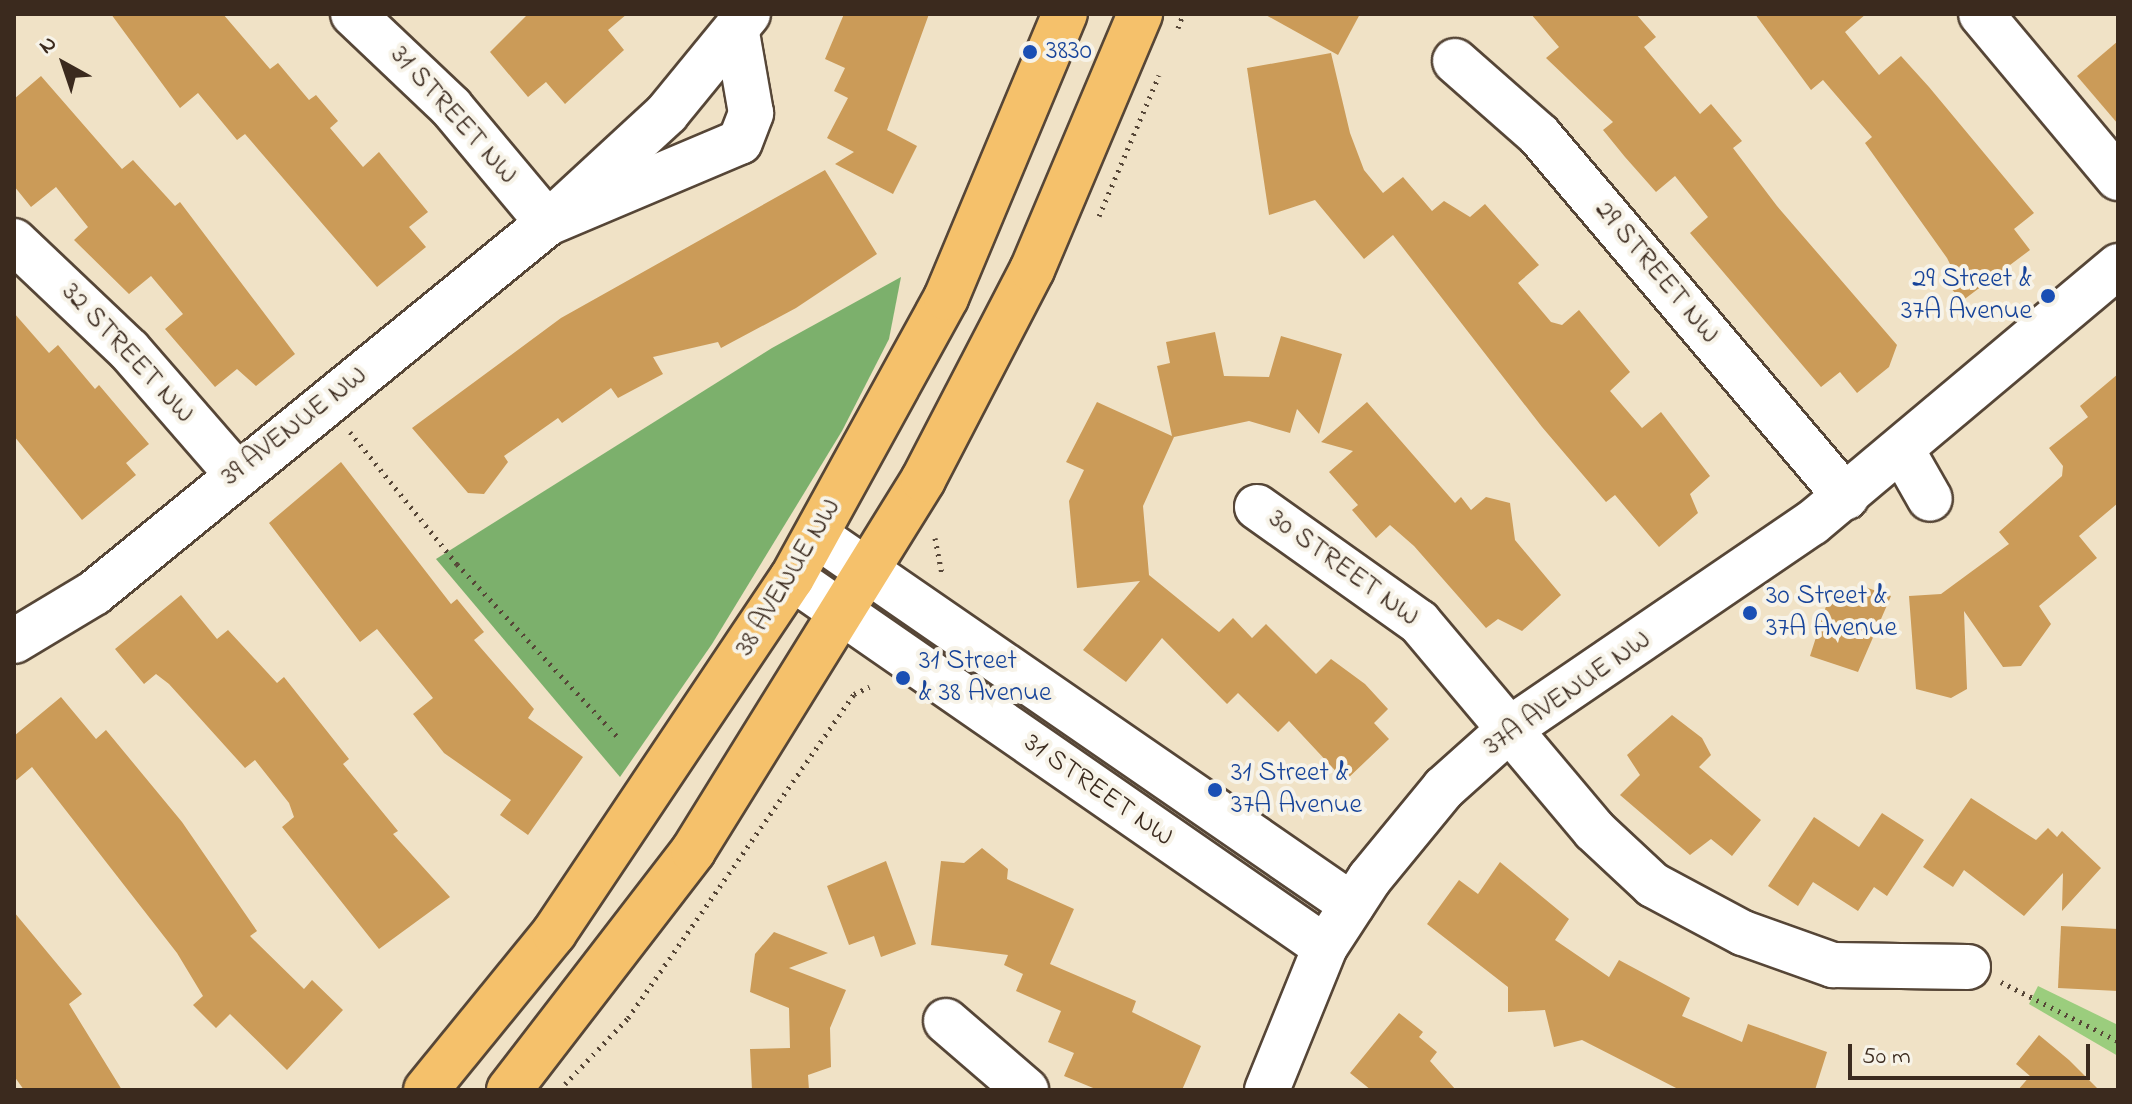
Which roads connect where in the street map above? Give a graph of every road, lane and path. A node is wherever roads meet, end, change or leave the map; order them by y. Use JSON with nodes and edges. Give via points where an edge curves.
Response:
{"nodes":[{"id":1,"x":353,"y":14,"type":"edge"},
{"id":2,"x":1065,"y":14,"type":"edge"},
{"id":3,"x":1140,"y":14,"type":"edge"},
{"id":4,"x":1981,"y":14,"type":"edge"},
{"id":5,"x":742,"y":24,"type":"edge"},
{"id":6,"x":1455,"y":61,"type":"dead end"},
{"id":7,"x":2118,"y":178,"type":"edge"},
{"id":8,"x":548,"y":223,"type":"junction"},
{"id":9,"x":14,"y":241,"type":"edge"},
{"id":10,"x":2118,"y":266,"type":"edge"},
{"id":11,"x":327,"y":403,"type":"junction"},
{"id":12,"x":1902,"y":450,"type":"junction"},
{"id":13,"x":235,"y":472,"type":"junction"},
{"id":14,"x":1846,"y":497,"type":"junction"},
{"id":15,"x":1930,"y":499,"type":"dead end"},
{"id":16,"x":1257,"y":507,"type":"dead end"},
{"id":17,"x":817,"y":536,"type":"junction"},
{"id":18,"x":866,"y":571,"type":"junction"},
{"id":19,"x":792,"y":578,"type":"junction"},
{"id":20,"x":840,"y":612,"type":"junction"},
{"id":21,"x":28,"y":636,"type":"edge"},
{"id":22,"x":869,"y":687,"type":"dead end"},
{"id":23,"x":1511,"y":728,"type":"junction"},
{"id":24,"x":618,"y":737,"type":"dead end"},
{"id":25,"x":1352,"y":905,"type":"junction"},
{"id":26,"x":1325,"y":947,"type":"junction"},
{"id":27,"x":1968,"y":967,"type":"joint"},
{"id":28,"x":946,"y":1021,"type":"dead end"},
{"id":29,"x":2118,"y":1041,"type":"edge"},
{"id":30,"x":426,"y":1090,"type":"edge"},
{"id":31,"x":509,"y":1090,"type":"edge"},
{"id":32,"x":560,"y":1090,"type":"edge"},
{"id":33,"x":1026,"y":1090,"type":"edge"},
{"id":34,"x":1267,"y":1090,"type":"edge"}],
"edges":[{"from":1,"to":8,"type":"street","name":"31 STREET NW","via":[[451,107]]},
{"from":2,"to":17,"type":"main road","name":"38 AVENUE NW","via":[[946,298]]},
{"from":3,"to":18,"type":"main road","via":[[1032,270],[923,480]]},
{"from":4,"to":7,"type":"street"},
{"from":5,"to":8,"type":"street","name":"39 AVENUE NW","via":[[667,113]]},
{"from":5,"to":8,"type":"street","name":"39 AVENUE NW","via":[[751,113],[740,142]]},
{"from":6,"to":14,"type":"street","name":"29 STREET NW","via":[[1539,135]]},
{"from":8,"to":11,"type":"street","name":"39 AVENUE NW"},
{"from":9,"to":13,"type":"street","name":"32 STREET NW","via":[[129,350]]},
{"from":10,"to":12,"type":"street","name":"37A AVENUE NW"},
{"from":11,"to":13,"type":"street","name":"39 AVENUE NW"},
{"from":11,"to":24,"type":"path","via":[[457,564]]},
{"from":12,"to":14,"type":"street","name":"37A AVENUE NW"},
{"from":12,"to":15,"type":"street"},
{"from":13,"to":21,"type":"street","name":"39 AVENUE NW"},
{"from":14,"to":23,"type":"street","name":"37A AVENUE NW"},
{"from":16,"to":23,"type":"street","name":"30 STREET NW","via":[[1402,606]]},
{"from":17,"to":18,"type":"street","name":"31 STREET NW"},
{"from":17,"to":19,"type":"main road","name":"38 AVENUE NW"},
{"from":18,"to":20,"type":"main road"},
{"from":18,"to":25,"type":"street","name":"31 STREET NW"},
{"from":19,"to":20,"type":"street","name":"31 STREET NW"},
{"from":19,"to":30,"type":"main road","name":"38 AVENUE NW","via":[[554,933]]},
{"from":20,"to":26,"type":"street","name":"31 STREET NW"},
{"from":20,"to":31,"type":"main road","via":[[693,851]]},
{"from":22,"to":32,"type":"path","via":[[854,694],[628,1018]]},
{"from":23,"to":25,"type":"street","name":"37A AVENUE NW","via":[[1420,814]]},
{"from":23,"to":27,"type":"street","name":"30 STREET NW","via":[[1616,853],[1706,916],[1833,965]]},
{"from":25,"to":26,"type":"street","name":"37A AVENUE NW"},
{"from":26,"to":34,"type":"street","name":"37A AVENUE NW"},
{"from":27,"to":29,"type":"path"},
{"from":28,"to":33,"type":"street"}]}
